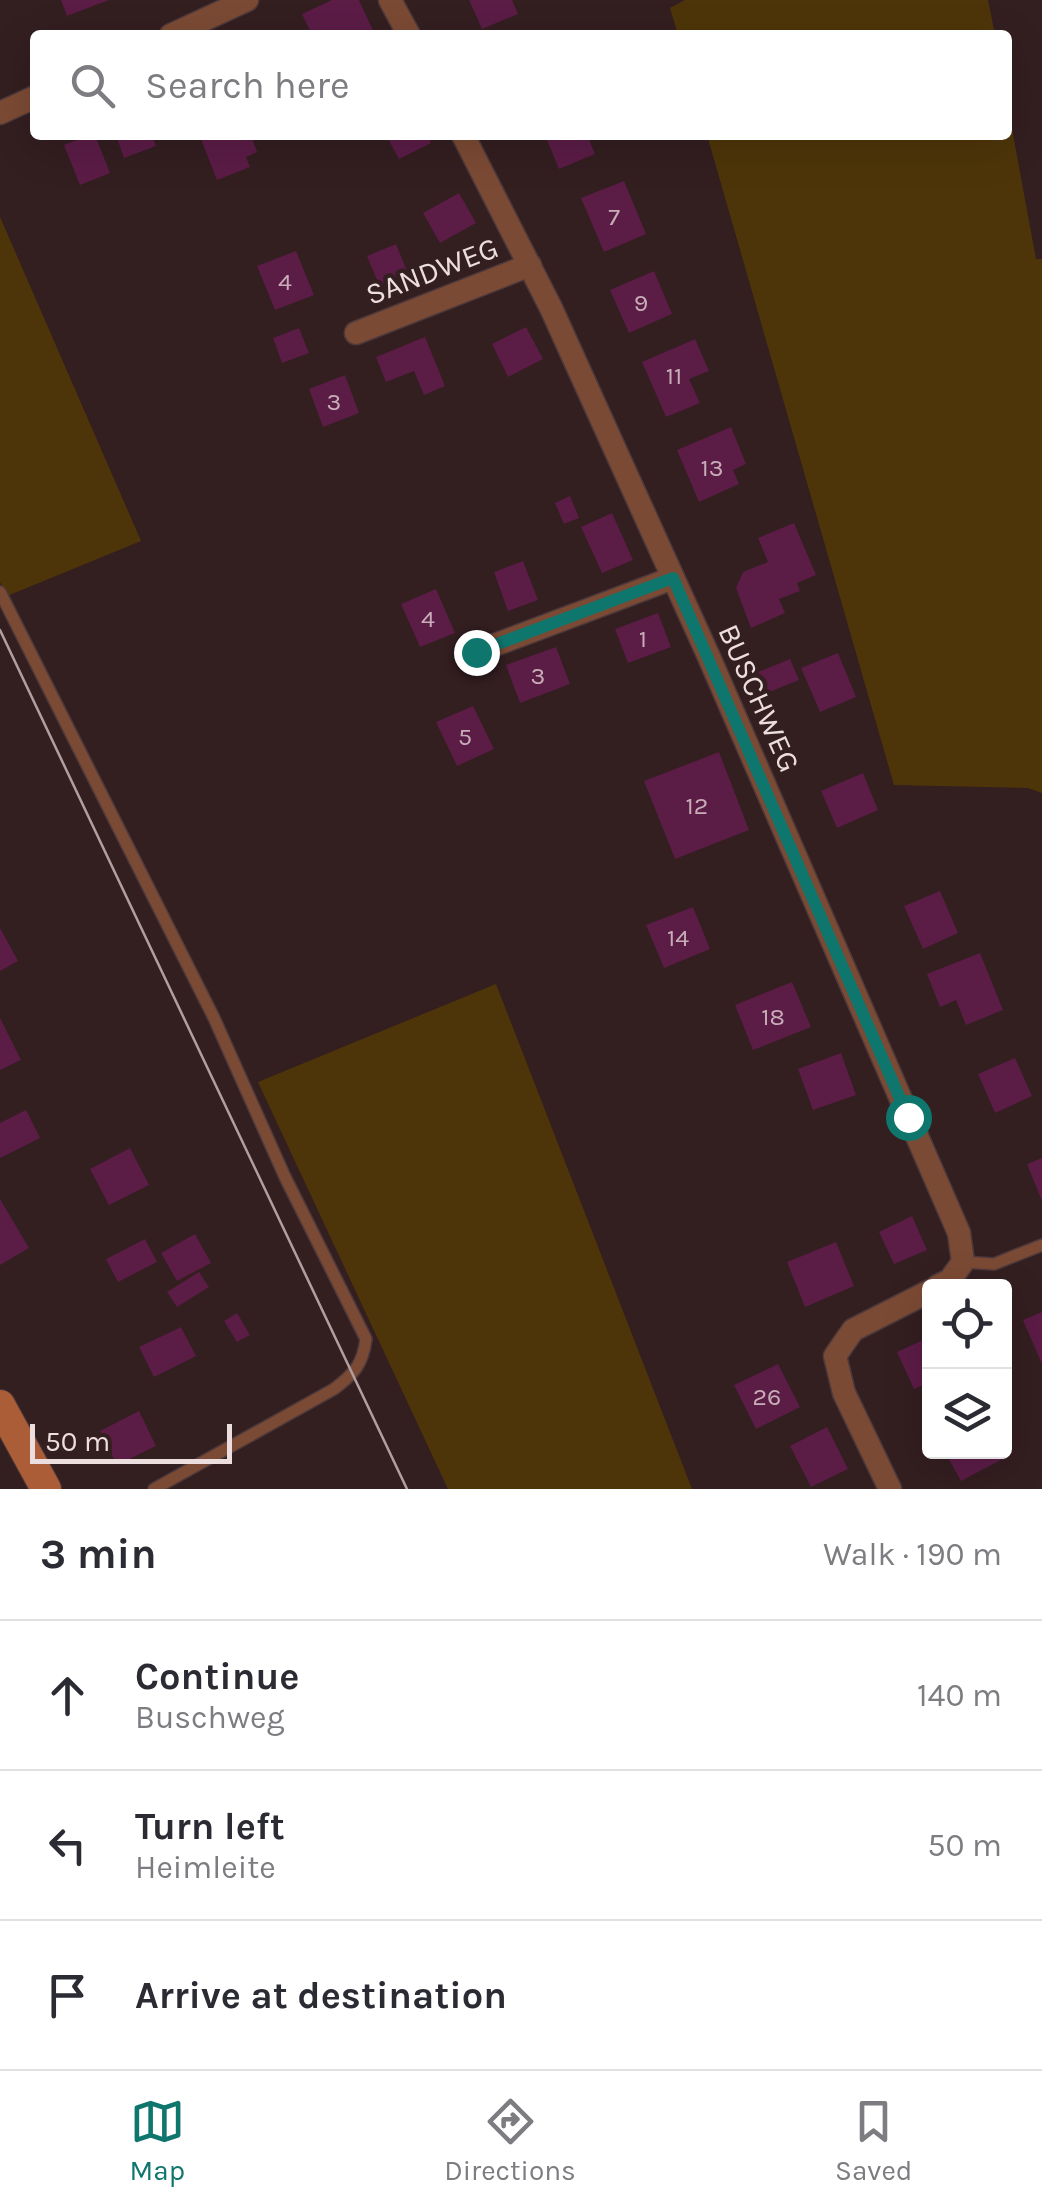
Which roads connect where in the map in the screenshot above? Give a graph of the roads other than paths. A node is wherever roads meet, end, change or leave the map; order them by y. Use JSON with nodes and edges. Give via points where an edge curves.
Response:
{"nodes":[{"id":1,"x":247,"y":0,"type":"edge"},
{"id":2,"x":390,"y":0,"type":"edge"},
{"id":3,"x":182,"y":30,"type":"edge"},
{"id":4,"x":406,"y":30,"type":"edge"},
{"id":5,"x":30,"y":99,"type":"edge"},
{"id":6,"x":0,"y":113,"type":"edge"},
{"id":7,"x":467,"y":140,"type":"edge"},
{"id":8,"x":530,"y":265,"type":"junction"},
{"id":9,"x":356,"y":333,"type":"dead end"},
{"id":10,"x":673,"y":578,"type":"junction"},
{"id":11,"x":0,"y":592,"type":"edge"},
{"id":12,"x":476,"y":652,"type":"dead end"},
{"id":13,"x":1042,"y":1244,"type":"edge"},
{"id":14,"x":963,"y":1262,"type":"junction"},
{"id":15,"x":951,"y":1279,"type":"edge"},
{"id":16,"x":922,"y":1295,"type":"edge"},
{"id":17,"x":0,"y":1406,"type":"edge"},
{"id":18,"x":46,"y":1489,"type":"edge"},
{"id":19,"x":154,"y":1489,"type":"edge"},
{"id":20,"x":890,"y":1489,"type":"edge"}],
"edges":[{"from":1,"to":3,"type":"street"},
{"from":2,"to":4,"type":"street"},
{"from":5,"to":6,"type":"street"},
{"from":7,"to":8,"type":"street","name":"BUSCHWEG"},
{"from":8,"to":9,"type":"street","name":"SANDWEG"},
{"from":8,"to":10,"type":"street","name":"BUSCHWEG"},
{"from":10,"to":12,"type":"street"},
{"from":10,"to":14,"type":"street","name":"BUSCHWEG","via":[[959,1233]]},
{"from":11,"to":19,"type":"lane","via":[[366,1339],[364,1360],[334,1389]]},
{"from":13,"to":14,"type":"lane","via":[[994,1264]]},
{"from":14,"to":15,"type":"street"},
{"from":16,"to":20,"type":"street","via":[[853,1330],[835,1356],[844,1393]]},
{"from":17,"to":18,"type":"main road"}]}
